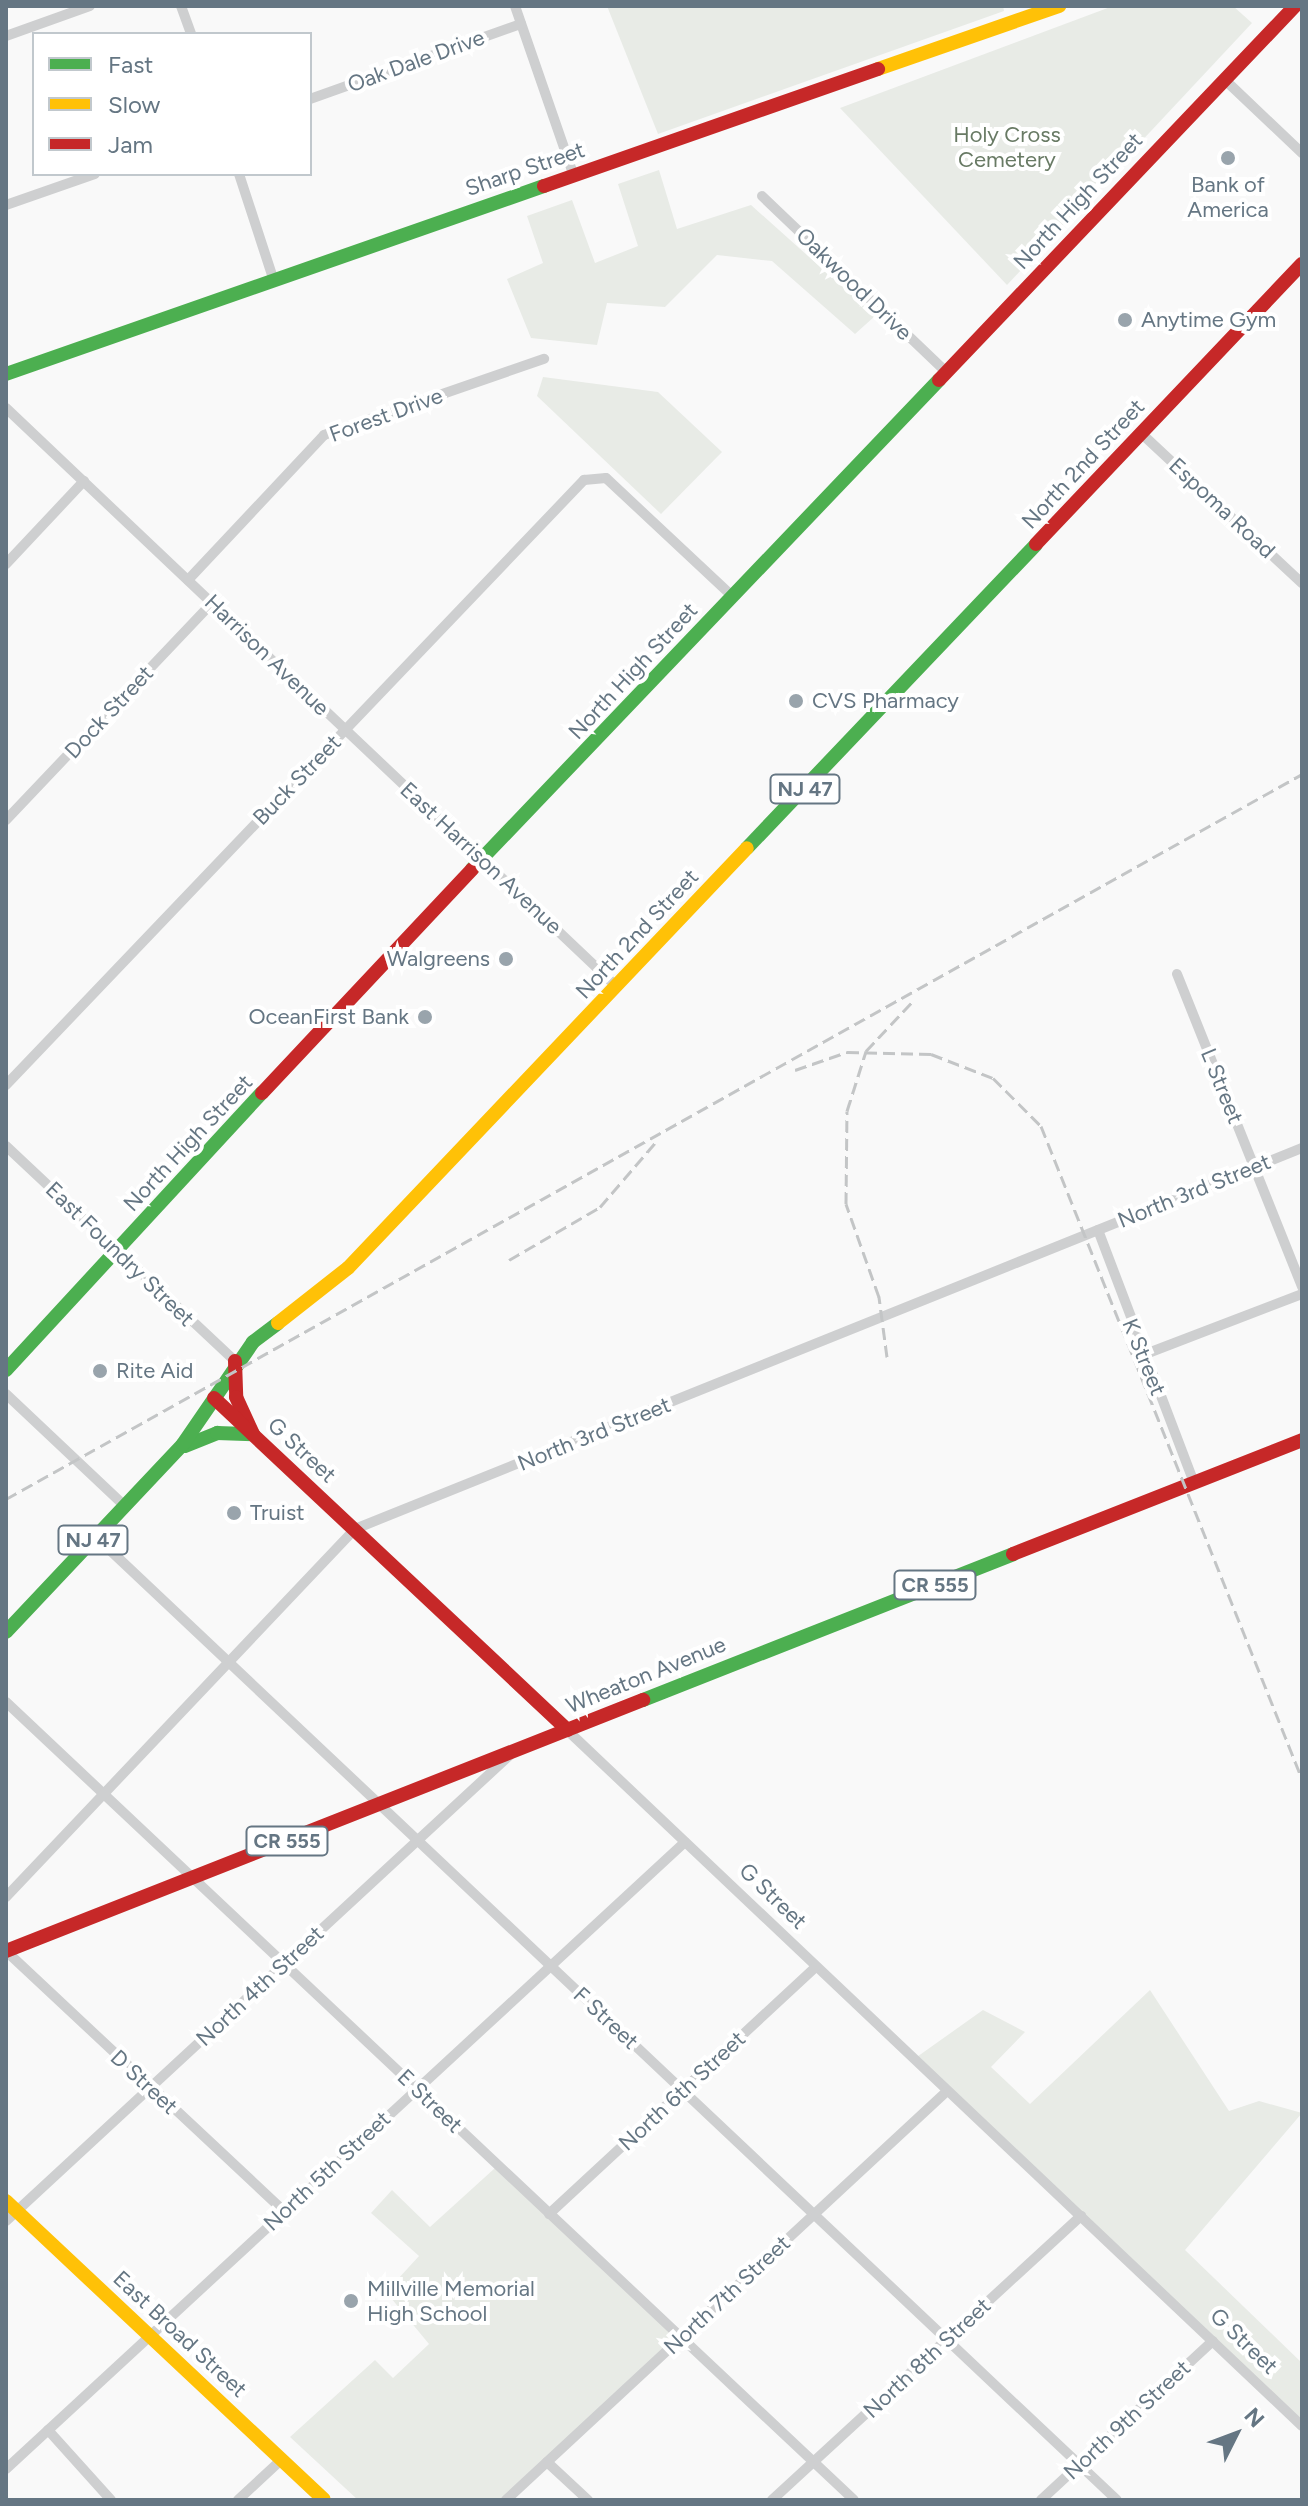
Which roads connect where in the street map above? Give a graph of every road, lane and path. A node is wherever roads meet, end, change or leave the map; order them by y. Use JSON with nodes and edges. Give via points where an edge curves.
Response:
{"nodes":[{"id":1,"x":90,"y":6,"type":"edge"},
{"id":2,"x":181,"y":6,"type":"edge"},
{"id":3,"x":515,"y":6,"type":"edge"},
{"id":4,"x":1059,"y":6,"type":"edge"},
{"id":5,"x":1295,"y":6,"type":"edge"},
{"id":6,"x":521,"y":24,"type":"junction"},
{"id":7,"x":190,"y":32,"type":"edge"},
{"id":8,"x":6,"y":36,"type":"edge"},
{"id":9,"x":1224,"y":79,"type":"junction"},
{"id":10,"x":312,"y":98,"type":"edge"},
{"id":11,"x":1302,"y":153,"type":"edge"},
{"id":12,"x":89,"y":176,"type":"edge"},
{"id":13,"x":240,"y":176,"type":"edge"},
{"id":14,"x":574,"y":176,"type":"junction"},
{"id":15,"x":762,"y":196,"type":"dead end"},
{"id":16,"x":6,"y":205,"type":"edge"},
{"id":17,"x":1302,"y":264,"type":"edge"},
{"id":18,"x":274,"y":281,"type":"junction"},
{"id":19,"x":544,"y":359,"type":"dead end"},
{"id":20,"x":946,"y":372,"type":"junction"},
{"id":21,"x":6,"y":374,"type":"edge"},
{"id":22,"x":6,"y":408,"type":"edge"},
{"id":23,"x":1142,"y":434,"type":"junction"},
{"id":24,"x":84,"y":481,"type":"junction"},
{"id":25,"x":6,"y":564,"type":"edge"},
{"id":26,"x":188,"y":580,"type":"junction"},
{"id":27,"x":1302,"y":583,"type":"edge"},
{"id":28,"x":733,"y":597,"type":"junction"},
{"id":29,"x":212,"y":603,"type":"junction"},
{"id":30,"x":345,"y":730,"type":"junction"},
{"id":31,"x":6,"y":820,"type":"edge"},
{"id":32,"x":484,"y":860,"type":"junction"},
{"id":33,"x":1177,"y":974,"type":"dead end"},
{"id":34,"x":617,"y":987,"type":"junction"},
{"id":35,"x":6,"y":1085,"type":"edge"},
{"id":36,"x":6,"y":1146,"type":"edge"},
{"id":37,"x":1302,"y":1148,"type":"edge"},
{"id":38,"x":1254,"y":1167,"type":"junction"},
{"id":39,"x":1098,"y":1230,"type":"junction"},
{"id":40,"x":118,"y":1252,"type":"junction"},
{"id":41,"x":1302,"y":1287,"type":"edge"},
{"id":42,"x":1302,"y":1294,"type":"edge"},
{"id":43,"x":1143,"y":1355,"type":"junction"},
{"id":44,"x":235,"y":1361,"type":"junction"},
{"id":45,"x":6,"y":1370,"type":"edge"},
{"id":46,"x":6,"y":1394,"type":"edge"},
{"id":47,"x":214,"y":1398,"type":"junction"},
{"id":48,"x":253,"y":1434,"type":"junction"},
{"id":49,"x":1302,"y":1440,"type":"edge"},
{"id":50,"x":180,"y":1448,"type":"junction"},
{"id":51,"x":1194,"y":1483,"type":"junction"},
{"id":52,"x":125,"y":1506,"type":"junction"},
{"id":53,"x":355,"y":1529,"type":"junction"},
{"id":54,"x":96,"y":1537,"type":"junction"},
{"id":55,"x":6,"y":1632,"type":"edge"},
{"id":56,"x":229,"y":1661,"type":"junction"},
{"id":57,"x":6,"y":1702,"type":"edge"},
{"id":58,"x":567,"y":1730,"type":"junction"},
{"id":59,"x":513,"y":1752,"type":"junction"},
{"id":60,"x":104,"y":1793,"type":"junction"},
{"id":61,"x":380,"y":1804,"type":"junction"},
{"id":62,"x":418,"y":1841,"type":"junction"},
{"id":63,"x":685,"y":1842,"type":"junction"},
{"id":64,"x":193,"y":1877,"type":"junction"},
{"id":65,"x":6,"y":1897,"type":"edge"},
{"id":66,"x":6,"y":1951,"type":"edge"},
{"id":67,"x":285,"y":1963,"type":"junction"},
{"id":68,"x":551,"y":1966,"type":"junction"},
{"id":69,"x":816,"y":1967,"type":"junction"},
{"id":70,"x":150,"y":2087,"type":"junction"},
{"id":71,"x":418,"y":2089,"type":"junction"},
{"id":72,"x":683,"y":2090,"type":"junction"},
{"id":73,"x":947,"y":2091,"type":"junction"},
{"id":74,"x":10,"y":2211,"type":"edge"},
{"id":75,"x":284,"y":2211,"type":"junction"},
{"id":76,"x":549,"y":2214,"type":"junction"},
{"id":77,"x":814,"y":2214,"type":"junction"},
{"id":78,"x":1081,"y":2216,"type":"junction"},
{"id":79,"x":149,"y":2336,"type":"junction"},
{"id":80,"x":681,"y":2337,"type":"junction"},
{"id":81,"x":947,"y":2340,"type":"junction"},
{"id":82,"x":1213,"y":2341,"type":"junction"},
{"id":83,"x":1302,"y":2426,"type":"edge"},
{"id":84,"x":48,"y":2430,"type":"junction"},
{"id":85,"x":281,"y":2460,"type":"junction"},
{"id":86,"x":547,"y":2462,"type":"junction"},
{"id":87,"x":814,"y":2462,"type":"junction"},
{"id":88,"x":1079,"y":2465,"type":"junction"},
{"id":89,"x":6,"y":2469,"type":"edge"},
{"id":90,"x":111,"y":2500,"type":"edge"},
{"id":91,"x":238,"y":2500,"type":"edge"},
{"id":92,"x":324,"y":2500,"type":"edge"},
{"id":93,"x":506,"y":2500,"type":"edge"},
{"id":94,"x":588,"y":2500,"type":"edge"},
{"id":95,"x":772,"y":2500,"type":"edge"},
{"id":96,"x":854,"y":2500,"type":"edge"},
{"id":97,"x":1041,"y":2500,"type":"edge"},
{"id":98,"x":1117,"y":2500,"type":"edge"}],
"edges":[{"from":1,"to":8,"type":"street"},
{"from":2,"to":7,"type":"street"},
{"from":3,"to":6,"type":"street"},
{"from":4,"to":14,"type":"main road","name":"Sharp Street"},
{"from":5,"to":9,"type":"main road","name":"North High Street"},
{"from":6,"to":10,"type":"street","name":"Oak Dale Drive"},
{"from":6,"to":14,"type":"street"},
{"from":9,"to":11,"type":"street"},
{"from":9,"to":20,"type":"main road","name":"North High Street"},
{"from":12,"to":16,"type":"street"},
{"from":13,"to":18,"type":"street"},
{"from":14,"to":18,"type":"main road","name":"Sharp Street"},
{"from":15,"to":20,"type":"street","name":"Oakwood Drive"},
{"from":17,"to":23,"type":"main road","name":"North 2nd Street","number":"NJ 47"},
{"from":18,"to":21,"type":"main road","name":"Sharp Street"},
{"from":19,"to":26,"type":"street","name":"Forest Drive","via":[[324,435]]},
{"from":20,"to":28,"type":"main road","name":"North High Street"},
{"from":22,"to":24,"type":"street","name":"Harrison Avenue"},
{"from":23,"to":27,"type":"street","name":"Espoma Road"},
{"from":23,"to":34,"type":"main road","name":"North 2nd Street","number":"NJ 47"},
{"from":24,"to":25,"type":"street"},
{"from":24,"to":26,"type":"street","name":"Harrison Avenue"},
{"from":26,"to":29,"type":"street","name":"Harrison Avenue"},
{"from":28,"to":30,"type":"street","name":"Buck Street","via":[[606,478],[589,477]]},
{"from":28,"to":32,"type":"main road","name":"North High Street"},
{"from":29,"to":30,"type":"street","name":"Harrison Avenue"},
{"from":29,"to":31,"type":"street","name":"Dock Street"},
{"from":30,"to":32,"type":"street","name":"East Harrison Avenue"},
{"from":30,"to":35,"type":"street","name":"Buck Street"},
{"from":32,"to":34,"type":"street","name":"East Harrison Avenue"},
{"from":32,"to":40,"type":"main road","name":"North High Street"},
{"from":33,"to":38,"type":"street","name":"L Street"},
{"from":34,"to":44,"type":"main road","name":"North 2nd Street","number":"NJ 47","via":[[348,1268]]},
{"from":36,"to":40,"type":"street","name":"East Foundry Street"},
{"from":37,"to":38,"type":"street","name":"North 3rd Street"},
{"from":38,"to":39,"type":"street","name":"North 3rd Street"},
{"from":38,"to":41,"type":"street","name":"L Street"},
{"from":39,"to":43,"type":"street","name":"K Street"},
{"from":39,"to":53,"type":"street","name":"North 3rd Street"},
{"from":40,"to":44,"type":"street","name":"East Foundry Street"},
{"from":40,"to":45,"type":"main road","name":"North High Street"},
{"from":42,"to":43,"type":"street"},
{"from":43,"to":51,"type":"street","name":"K Street"},
{"from":44,"to":47,"type":"main road","name":"North 2nd Street","number":"NJ 47"},
{"from":44,"to":48,"type":"main road","via":[[236,1397]]},
{"from":46,"to":52,"type":"street"},
{"from":47,"to":48,"type":"main road","name":"G Street"},
{"from":47,"to":50,"type":"main road","name":"North 2nd Street","number":"NJ 47"},
{"from":48,"to":50,"type":"main road","via":[[217,1433]]},
{"from":48,"to":53,"type":"main road","name":"G Street"},
{"from":49,"to":51,"type":"main road","name":"Wheaton Avenue","number":"CR 555"},
{"from":50,"to":52,"type":"main road","name":"North 2nd Street","number":"NJ 47"},
{"from":51,"to":58,"type":"main road","name":"Wheaton Avenue","number":"CR 555"},
{"from":52,"to":54,"type":"main road","name":"North 2nd Street","number":"NJ 47"},
{"from":53,"to":56,"type":"street","name":"North 3rd Street"},
{"from":53,"to":58,"type":"main road","name":"G Street"},
{"from":54,"to":55,"type":"main road","name":"North 2nd Street","number":"NJ 47"},
{"from":54,"to":56,"type":"street","name":"F Street"},
{"from":56,"to":60,"type":"street","name":"North 3rd Street"},
{"from":56,"to":61,"type":"street","name":"F Street"},
{"from":57,"to":60,"type":"street","name":"E Street"},
{"from":58,"to":59,"type":"main road","name":"Wheaton Avenue","number":"CR 555"},
{"from":58,"to":63,"type":"street","name":"G Street"},
{"from":59,"to":61,"type":"main road","name":"Wheaton Avenue","number":"CR 555"},
{"from":59,"to":62,"type":"street","name":"North 4th Street"},
{"from":60,"to":64,"type":"street","name":"E Street"},
{"from":60,"to":65,"type":"street","name":"North 3rd Street"},
{"from":61,"to":62,"type":"street","name":"F Street"},
{"from":61,"to":64,"type":"main road","name":"Wheaton Avenue","number":"CR 555"},
{"from":62,"to":67,"type":"street","name":"North 4th Street"},
{"from":62,"to":68,"type":"street","name":"F Street"},
{"from":63,"to":68,"type":"street","name":"North 5th Street"},
{"from":63,"to":69,"type":"street","name":"G Street"},
{"from":64,"to":66,"type":"main road","name":"Wheaton Avenue","number":"CR 555"},
{"from":64,"to":67,"type":"street","name":"E Street"},
{"from":66,"to":70,"type":"street","name":"D Street"},
{"from":67,"to":70,"type":"street","name":"North 4th Street"},
{"from":67,"to":71,"type":"street","name":"E Street"},
{"from":68,"to":71,"type":"street","name":"North 5th Street"},
{"from":68,"to":72,"type":"street","name":"F Street"},
{"from":69,"to":72,"type":"street","name":"North 6th Street"},
{"from":69,"to":73,"type":"street","name":"G Street"},
{"from":70,"to":74,"type":"street","name":"North 4th Street"},
{"from":70,"to":75,"type":"street","name":"D Street"},
{"from":71,"to":75,"type":"street","name":"North 5th Street"},
{"from":71,"to":76,"type":"street","name":"E Street"},
{"from":72,"to":76,"type":"street","name":"North 6th Street"},
{"from":72,"to":77,"type":"street","name":"F Street"},
{"from":73,"to":77,"type":"street","name":"North 7th Street"},
{"from":73,"to":78,"type":"street","name":"G Street"},
{"from":74,"to":79,"type":"main road","name":"East Broad Street"},
{"from":75,"to":79,"type":"street","name":"North 5th Street"},
{"from":76,"to":80,"type":"street","name":"E Street"},
{"from":77,"to":80,"type":"street","name":"North 7th Street"},
{"from":77,"to":81,"type":"street","name":"F Street"},
{"from":78,"to":81,"type":"street","name":"North 8th Street"},
{"from":78,"to":82,"type":"street","name":"G Street"},
{"from":79,"to":84,"type":"street","name":"North 5th Street"},
{"from":79,"to":85,"type":"main road","name":"East Broad Street"},
{"from":80,"to":86,"type":"street","name":"North 7th Street"},
{"from":80,"to":87,"type":"street","name":"E Street"},
{"from":81,"to":87,"type":"street","name":"North 8th Street"},
{"from":81,"to":88,"type":"street","name":"F Street"},
{"from":82,"to":83,"type":"street","name":"G Street"},
{"from":82,"to":88,"type":"street","name":"North 9th Street"},
{"from":84,"to":89,"type":"street","name":"North 5th Street"},
{"from":84,"to":90,"type":"street"},
{"from":85,"to":91,"type":"street"},
{"from":85,"to":92,"type":"main road","name":"East Broad Street"},
{"from":86,"to":93,"type":"street","name":"North 7th Street"},
{"from":86,"to":94,"type":"street"},
{"from":87,"to":95,"type":"street","name":"North 8th Street"},
{"from":87,"to":96,"type":"street","name":"E Street"},
{"from":88,"to":97,"type":"street","name":"North 9th Street"},
{"from":88,"to":98,"type":"street","name":"F Street"}]}
